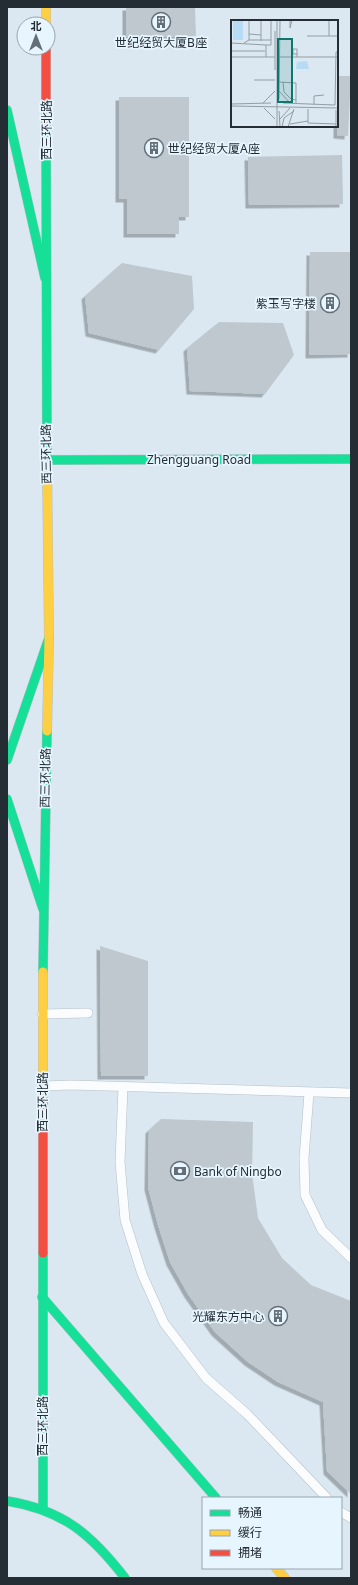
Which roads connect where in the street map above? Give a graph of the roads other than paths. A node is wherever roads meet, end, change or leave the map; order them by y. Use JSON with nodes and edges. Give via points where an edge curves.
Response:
{"nodes":[{"id":1,"x":46,"y":56,"type":"edge"},
{"id":2,"x":7,"y":110,"type":"edge"},
{"id":3,"x":45,"y":278,"type":"junction"},
{"id":4,"x":351,"y":459,"type":"edge"},
{"id":5,"x":46,"y":460,"type":"junction"},
{"id":6,"x":49,"y":638,"type":"junction"},
{"id":7,"x":7,"y":760,"type":"edge"},
{"id":8,"x":7,"y":798,"type":"edge"},
{"id":9,"x":43,"y":909,"type":"junction"},
{"id":10,"x":88,"y":1013,"type":"dead end"},
{"id":11,"x":42,"y":1014,"type":"junction"},
{"id":12,"x":42,"y":1087,"type":"junction"},
{"id":13,"x":123,"y":1087,"type":"junction"},
{"id":14,"x":309,"y":1092,"type":"junction"},
{"id":15,"x":351,"y":1093,"type":"edge"},
{"id":16,"x":351,"y":1258,"type":"edge"},
{"id":17,"x":42,"y":1297,"type":"junction"},
{"id":18,"x":215,"y":1497,"type":"edge"},
{"id":19,"x":326,"y":1497,"type":"edge"},
{"id":20,"x":7,"y":1501,"type":"edge"},
{"id":21,"x":43,"y":1508,"type":"junction"},
{"id":22,"x":342,"y":1513,"type":"edge"},
{"id":23,"x":351,"y":1518,"type":"edge"},
{"id":24,"x":277,"y":1569,"type":"edge"},
{"id":25,"x":124,"y":1578,"type":"edge"},
{"id":26,"x":285,"y":1578,"type":"edge"}],
"edges":[{"from":1,"to":3,"type":"main road","name":"西三环北路"},
{"from":2,"to":3,"type":"main road"},
{"from":3,"to":5,"type":"main road","name":"西三环北路"},
{"from":4,"to":5,"type":"main road","name":"Zhengguang Road"},
{"from":5,"to":6,"type":"main road","name":"西三环北路"},
{"from":6,"to":7,"type":"main road"},
{"from":6,"to":9,"type":"main road","name":"西三环北路"},
{"from":8,"to":9,"type":"main road"},
{"from":9,"to":11,"type":"main road","name":"西三环北路"},
{"from":10,"to":11,"type":"lane"},
{"from":11,"to":12,"type":"main road","name":"西三环北路"},
{"from":12,"to":13,"type":"lane"},
{"from":12,"to":17,"type":"main road","name":"西三环北路"},
{"from":13,"to":14,"type":"lane"},
{"from":13,"to":19,"type":"lane","via":[[120,1162],[125,1220],[142,1274],[164,1323],[206,1378],[247,1414]]},
{"from":14,"to":15,"type":"lane"},
{"from":14,"to":16,"type":"lane","via":[[304,1195],[322,1230]]},
{"from":17,"to":18,"type":"main road"},
{"from":17,"to":21,"type":"main road","name":"西三环北路"},
{"from":20,"to":21,"type":"main road"},
{"from":21,"to":25,"type":"main road","via":[[78,1527],[105,1552]]},
{"from":22,"to":23,"type":"lane"},
{"from":24,"to":26,"type":"main road"}]}
